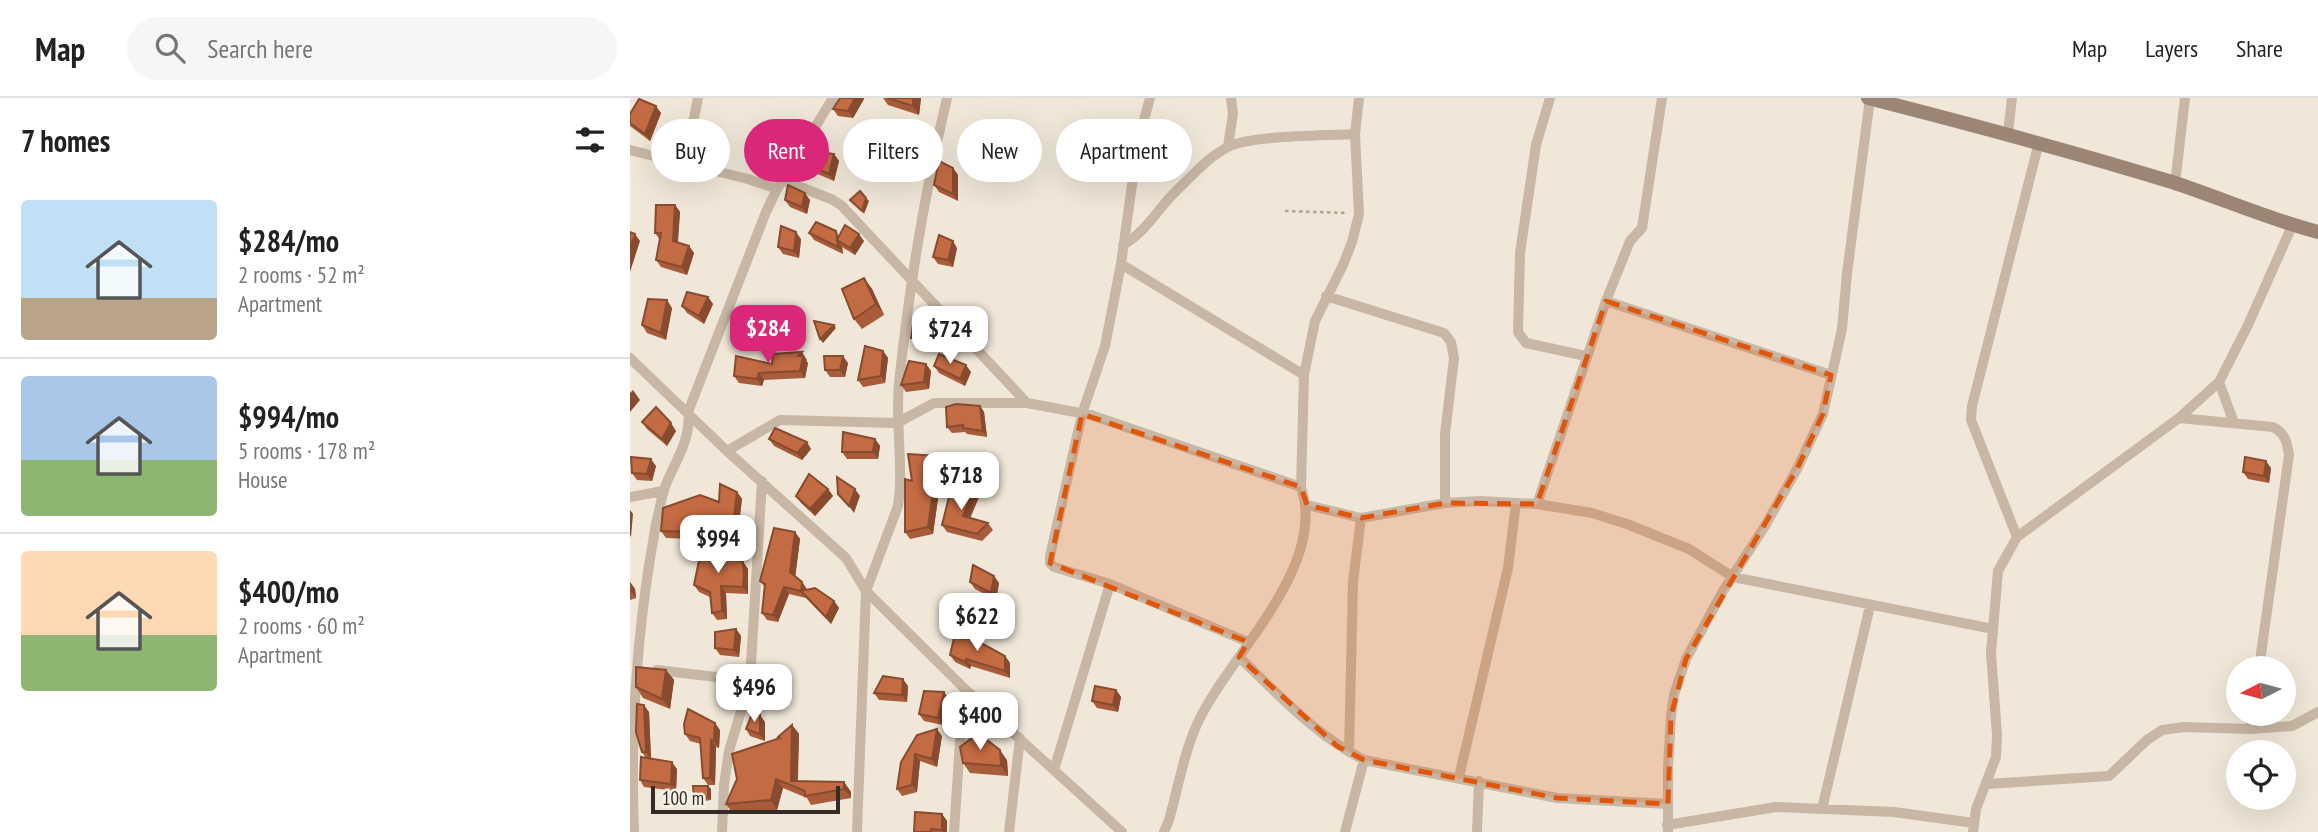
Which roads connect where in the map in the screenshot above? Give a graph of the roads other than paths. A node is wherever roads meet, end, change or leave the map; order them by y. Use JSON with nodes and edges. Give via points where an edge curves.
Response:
{"nodes":[{"id":1,"x":698,"y":98,"type":"edge"},
{"id":2,"x":833,"y":98,"type":"edge"},
{"id":3,"x":947,"y":98,"type":"edge"},
{"id":4,"x":1150,"y":98,"type":"edge"},
{"id":5,"x":1231,"y":98,"type":"edge"},
{"id":6,"x":1359,"y":98,"type":"edge"},
{"id":7,"x":1550,"y":98,"type":"edge"},
{"id":8,"x":1662,"y":98,"type":"edge"},
{"id":9,"x":1869,"y":98,"type":"edge"},
{"id":10,"x":2012,"y":98,"type":"edge"},
{"id":11,"x":2185,"y":98,"type":"edge"},
{"id":12,"x":694,"y":119,"type":"edge"},
{"id":13,"x":2008,"y":133,"type":"junction"},
{"id":14,"x":1355,"y":134,"type":"junction"},
{"id":15,"x":2039,"y":142,"type":"junction"},
{"id":16,"x":1228,"y":146,"type":"junction"},
{"id":17,"x":630,"y":150,"type":"edge"},
{"id":18,"x":651,"y":155,"type":"edge"},
{"id":19,"x":730,"y":173,"type":"edge"},
{"id":20,"x":779,"y":184,"type":"junction"},
{"id":21,"x":2175,"y":184,"type":"junction"},
{"id":22,"x":2292,"y":226,"type":"junction"},
{"id":23,"x":2318,"y":233,"type":"edge"},
{"id":24,"x":1124,"y":245,"type":"junction"},
{"id":25,"x":1121,"y":264,"type":"junction"},
{"id":26,"x":912,"y":280,"type":"junction"},
{"id":27,"x":1326,"y":296,"type":"junction"},
{"id":28,"x":1606,"y":301,"type":"junction"},
{"id":29,"x":1586,"y":356,"type":"junction"},
{"id":30,"x":630,"y":358,"type":"edge"},
{"id":31,"x":1304,"y":376,"type":"junction"},
{"id":32,"x":1831,"y":376,"type":"junction"},
{"id":33,"x":2219,"y":382,"type":"junction"},
{"id":34,"x":1027,"y":403,"type":"junction"},
{"id":35,"x":688,"y":412,"type":"junction"},
{"id":36,"x":1082,"y":414,"type":"junction"},
{"id":37,"x":2179,"y":418,"type":"junction"},
{"id":38,"x":897,"y":423,"type":"junction"},
{"id":39,"x":2234,"y":423,"type":"junction"},
{"id":40,"x":727,"y":451,"type":"junction"},
{"id":41,"x":762,"y":481,"type":"junction"},
{"id":42,"x":1301,"y":487,"type":"junction"},
{"id":43,"x":663,"y":491,"type":"junction"},
{"id":44,"x":630,"y":497,"type":"edge"},
{"id":45,"x":1445,"y":503,"type":"junction"},
{"id":46,"x":1516,"y":503,"type":"junction"},
{"id":47,"x":1536,"y":504,"type":"junction"},
{"id":48,"x":1307,"y":505,"type":"junction"},
{"id":49,"x":1361,"y":518,"type":"junction"},
{"id":50,"x":2017,"y":537,"type":"junction"},
{"id":51,"x":1733,"y":577,"type":"junction"},
{"id":52,"x":1110,"y":584,"type":"junction"},
{"id":53,"x":866,"y":590,"type":"junction"},
{"id":54,"x":1870,"y":606,"type":"junction"},
{"id":55,"x":1993,"y":629,"type":"junction"},
{"id":56,"x":1248,"y":642,"type":"junction"},
{"id":57,"x":2261,"y":656,"type":"edge"},
{"id":58,"x":1239,"y":657,"type":"junction"},
{"id":59,"x":633,"y":667,"type":"edge"},
{"id":60,"x":750,"y":681,"type":"junction"},
{"id":61,"x":968,"y":692,"type":"junction"},
{"id":62,"x":2318,"y":712,"type":"edge"},
{"id":63,"x":2250,"y":726,"type":"edge"},
{"id":64,"x":2250,"y":729,"type":"junction"},
{"id":65,"x":1020,"y":738,"type":"junction"},
{"id":66,"x":1349,"y":752,"type":"junction"},
{"id":67,"x":1364,"y":760,"type":"junction"},
{"id":68,"x":1054,"y":770,"type":"junction"},
{"id":69,"x":1459,"y":777,"type":"junction"},
{"id":70,"x":1479,"y":781,"type":"junction"},
{"id":71,"x":1987,"y":784,"type":"junction"},
{"id":72,"x":1668,"y":804,"type":"junction"},
{"id":73,"x":1822,"y":808,"type":"junction"},
{"id":74,"x":1974,"y":828,"type":"edge"},
{"id":75,"x":1667,"y":829,"type":"edge"},
{"id":76,"x":634,"y":832,"type":"edge"},
{"id":77,"x":722,"y":832,"type":"edge"},
{"id":78,"x":857,"y":832,"type":"edge"},
{"id":79,"x":954,"y":832,"type":"edge"},
{"id":80,"x":1009,"y":832,"type":"edge"},
{"id":81,"x":1122,"y":832,"type":"edge"},
{"id":82,"x":1164,"y":832,"type":"edge"},
{"id":83,"x":1345,"y":832,"type":"edge"},
{"id":84,"x":1477,"y":832,"type":"edge"}],
"edges":[{"from":1,"to":12,"type":"street"},
{"from":2,"to":20,"type":"street"},
{"from":3,"to":26,"type":"street"},
{"from":4,"to":24,"type":"street","via":[[1138,142]]},
{"from":5,"to":16,"type":"street"},
{"from":6,"to":14,"type":"street"},
{"from":7,"to":29,"type":"street","via":[[1536,145],[1522,242],[1518,332],[1526,343]]},
{"from":8,"to":28,"type":"street","via":[[1642,228],[1630,241]]},
{"from":9,"to":13,"type":"street"},
{"from":9,"to":32,"type":"street","via":[[1842,329]]},
{"from":10,"to":13,"type":"street"},
{"from":11,"to":21,"type":"street"},
{"from":13,"to":15,"type":"street"},
{"from":14,"to":16,"type":"street","via":[[1253,140]]},
{"from":14,"to":27,"type":"street","via":[[1359,214],[1343,265]]},
{"from":15,"to":21,"type":"street"},
{"from":15,"to":50,"type":"street","via":[[1970,420]]},
{"from":16,"to":24,"type":"street","via":[[1163,204],[1143,232]]},
{"from":17,"to":18,"type":"street"},
{"from":19,"to":20,"type":"street"},
{"from":20,"to":26,"type":"street","via":[[841,205]]},
{"from":20,"to":35,"type":"street"},
{"from":21,"to":22,"type":"street"},
{"from":22,"to":23,"type":"street"},
{"from":22,"to":33,"type":"street"},
{"from":24,"to":25,"type":"street"},
{"from":25,"to":31,"type":"street"},
{"from":25,"to":36,"type":"street","via":[[1104,346]]},
{"from":26,"to":34,"type":"street"},
{"from":26,"to":38,"type":"street"},
{"from":27,"to":31,"type":"street","via":[[1315,321]]},
{"from":27,"to":45,"type":"street","via":[[1444,333],[1451,342],[1454,358],[1445,434]]},
{"from":28,"to":29,"type":"street"},
{"from":28,"to":32,"type":"street"},
{"from":29,"to":47,"type":"street"},
{"from":30,"to":35,"type":"street"},
{"from":31,"to":42,"type":"street"},
{"from":32,"to":51,"type":"street","via":[[1823,414],[1797,469]]},
{"from":33,"to":37,"type":"street"},
{"from":33,"to":39,"type":"street"},
{"from":34,"to":36,"type":"street"},
{"from":34,"to":38,"type":"street","via":[[934,403]]},
{"from":35,"to":40,"type":"street"},
{"from":35,"to":43,"type":"street","via":[[688,435]]},
{"from":36,"to":42,"type":"street"},
{"from":36,"to":52,"type":"street","via":[[1050,563]]},
{"from":37,"to":39,"type":"street"},
{"from":37,"to":50,"type":"street"},
{"from":38,"to":40,"type":"street","via":[[780,420]]},
{"from":38,"to":53,"type":"street","via":[[898,506]]},
{"from":39,"to":57,"type":"street","via":[[2273,427],[2287,441],[2289,454]]},
{"from":40,"to":41,"type":"street"},
{"from":41,"to":53,"type":"street","via":[[846,558]]},
{"from":41,"to":60,"type":"street"},
{"from":42,"to":48,"type":"street"},
{"from":43,"to":44,"type":"street"},
{"from":43,"to":59,"type":"street"},
{"from":45,"to":46,"type":"street"},
{"from":45,"to":49,"type":"street"},
{"from":46,"to":47,"type":"street"},
{"from":46,"to":69,"type":"street","via":[[1508,568]]},
{"from":47,"to":51,"type":"street","via":[[1627,524],[1689,549]]},
{"from":48,"to":49,"type":"street"},
{"from":48,"to":56,"type":"street","via":[[1293,573]]},
{"from":49,"to":66,"type":"street","via":[[1353,582]]},
{"from":50,"to":55,"type":"street","via":[[1998,571]]},
{"from":51,"to":54,"type":"street"},
{"from":51,"to":72,"type":"street","via":[[1686,659],[1674,695]]},
{"from":52,"to":56,"type":"street"},
{"from":52,"to":68,"type":"street"},
{"from":53,"to":61,"type":"street"},
{"from":53,"to":78,"type":"street"},
{"from":54,"to":55,"type":"street"},
{"from":54,"to":73,"type":"street"},
{"from":55,"to":71,"type":"street","via":[[1997,735]]},
{"from":56,"to":58,"type":"street"},
{"from":58,"to":66,"type":"street","via":[[1289,705]]},
{"from":58,"to":82,"type":"street","via":[[1198,722]]},
{"from":59,"to":60,"type":"street"},
{"from":59,"to":76,"type":"street"},
{"from":60,"to":77,"type":"street","via":[[729,751]]},
{"from":61,"to":65,"type":"street"},
{"from":61,"to":79,"type":"street"},
{"from":62,"to":64,"type":"street","via":[[2292,726]]},
{"from":63,"to":64,"type":"street"},
{"from":64,"to":71,"type":"street","via":[[2162,730],[2109,776]]},
{"from":65,"to":68,"type":"street"},
{"from":65,"to":80,"type":"street"},
{"from":66,"to":67,"type":"street"},
{"from":67,"to":69,"type":"street"},
{"from":67,"to":83,"type":"street"},
{"from":68,"to":81,"type":"street"},
{"from":69,"to":70,"type":"street"},
{"from":70,"to":72,"type":"street","via":[[1557,798]]},
{"from":70,"to":84,"type":"street"},
{"from":71,"to":74,"type":"street"},
{"from":72,"to":75,"type":"street"},
{"from":73,"to":74,"type":"street","via":[[1895,812]]},
{"from":73,"to":75,"type":"street","via":[[1776,807]]}]}
